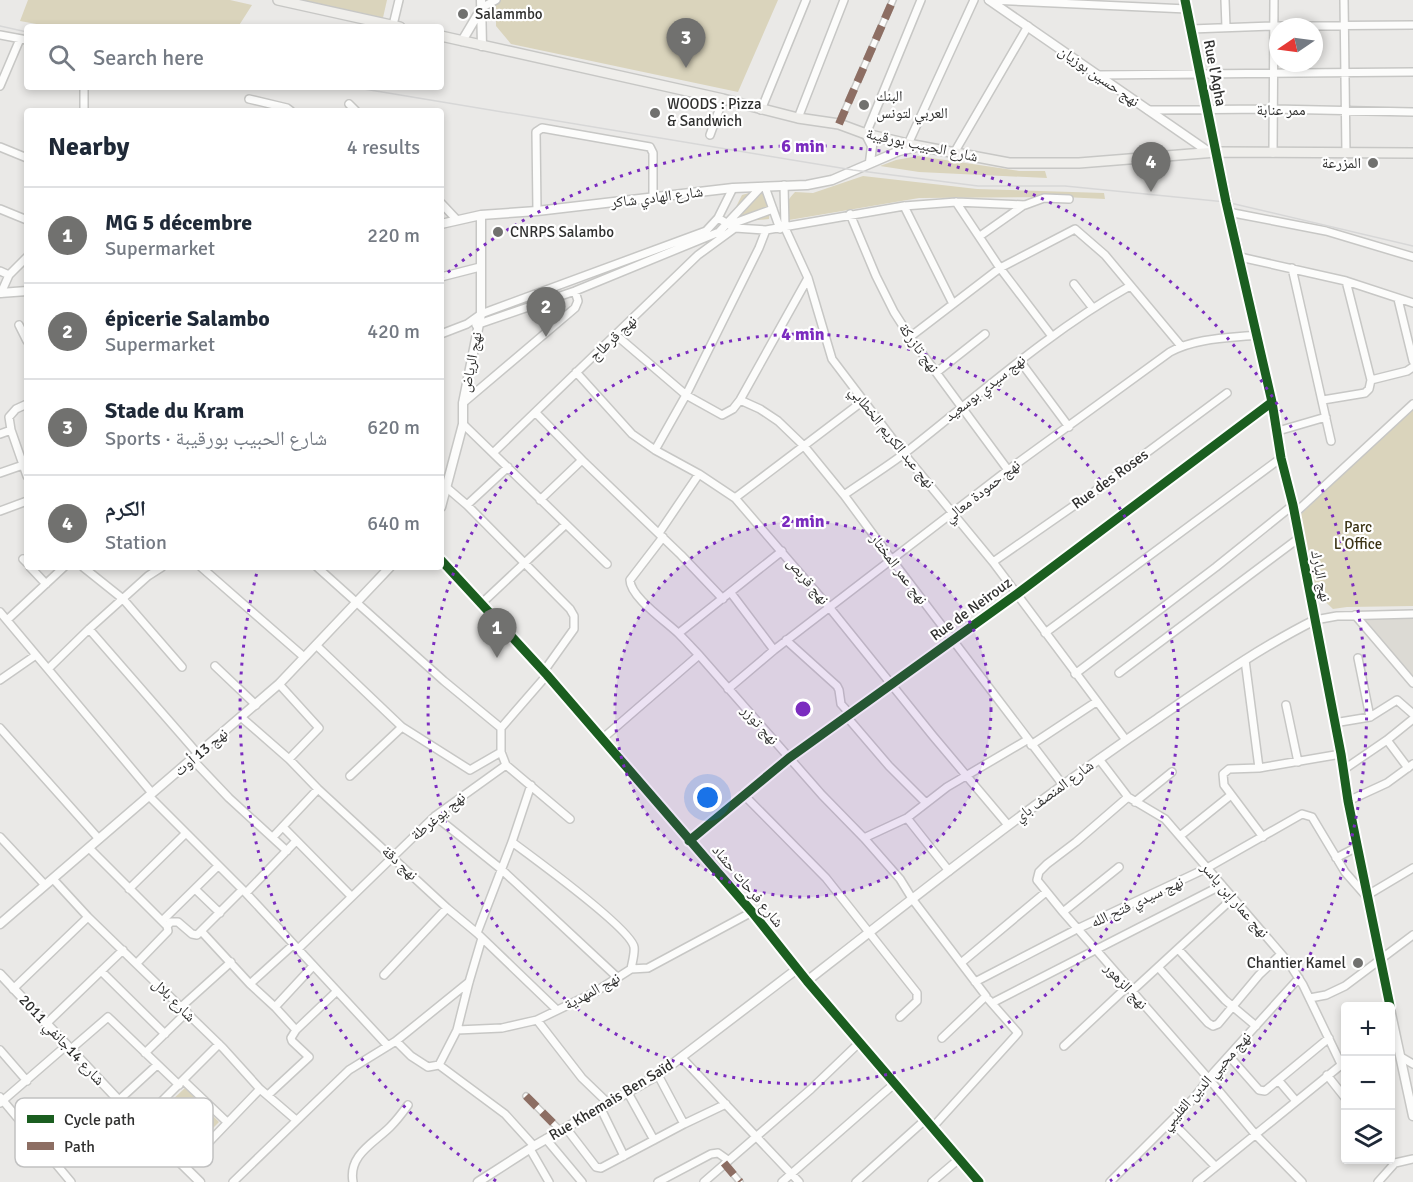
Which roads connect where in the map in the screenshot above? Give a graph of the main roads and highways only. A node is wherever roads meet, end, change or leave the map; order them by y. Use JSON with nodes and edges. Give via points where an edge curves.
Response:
{"nodes":[{"id":1,"x":278,"y":0,"type":"edge"},
{"id":2,"x":375,"y":24,"type":"edge"},
{"id":3,"x":444,"y":37,"type":"edge"},
{"id":4,"x":1413,"y":153,"type":"edge"}],
"edges":[{"from":1,"to":2,"type":"main road"},
{"from":3,"to":4,"type":"main road","name":"شارع الحبيب بورقيبة","via":[[761,110],[839,124],[908,144],[1023,165],[1212,152]]}]}
